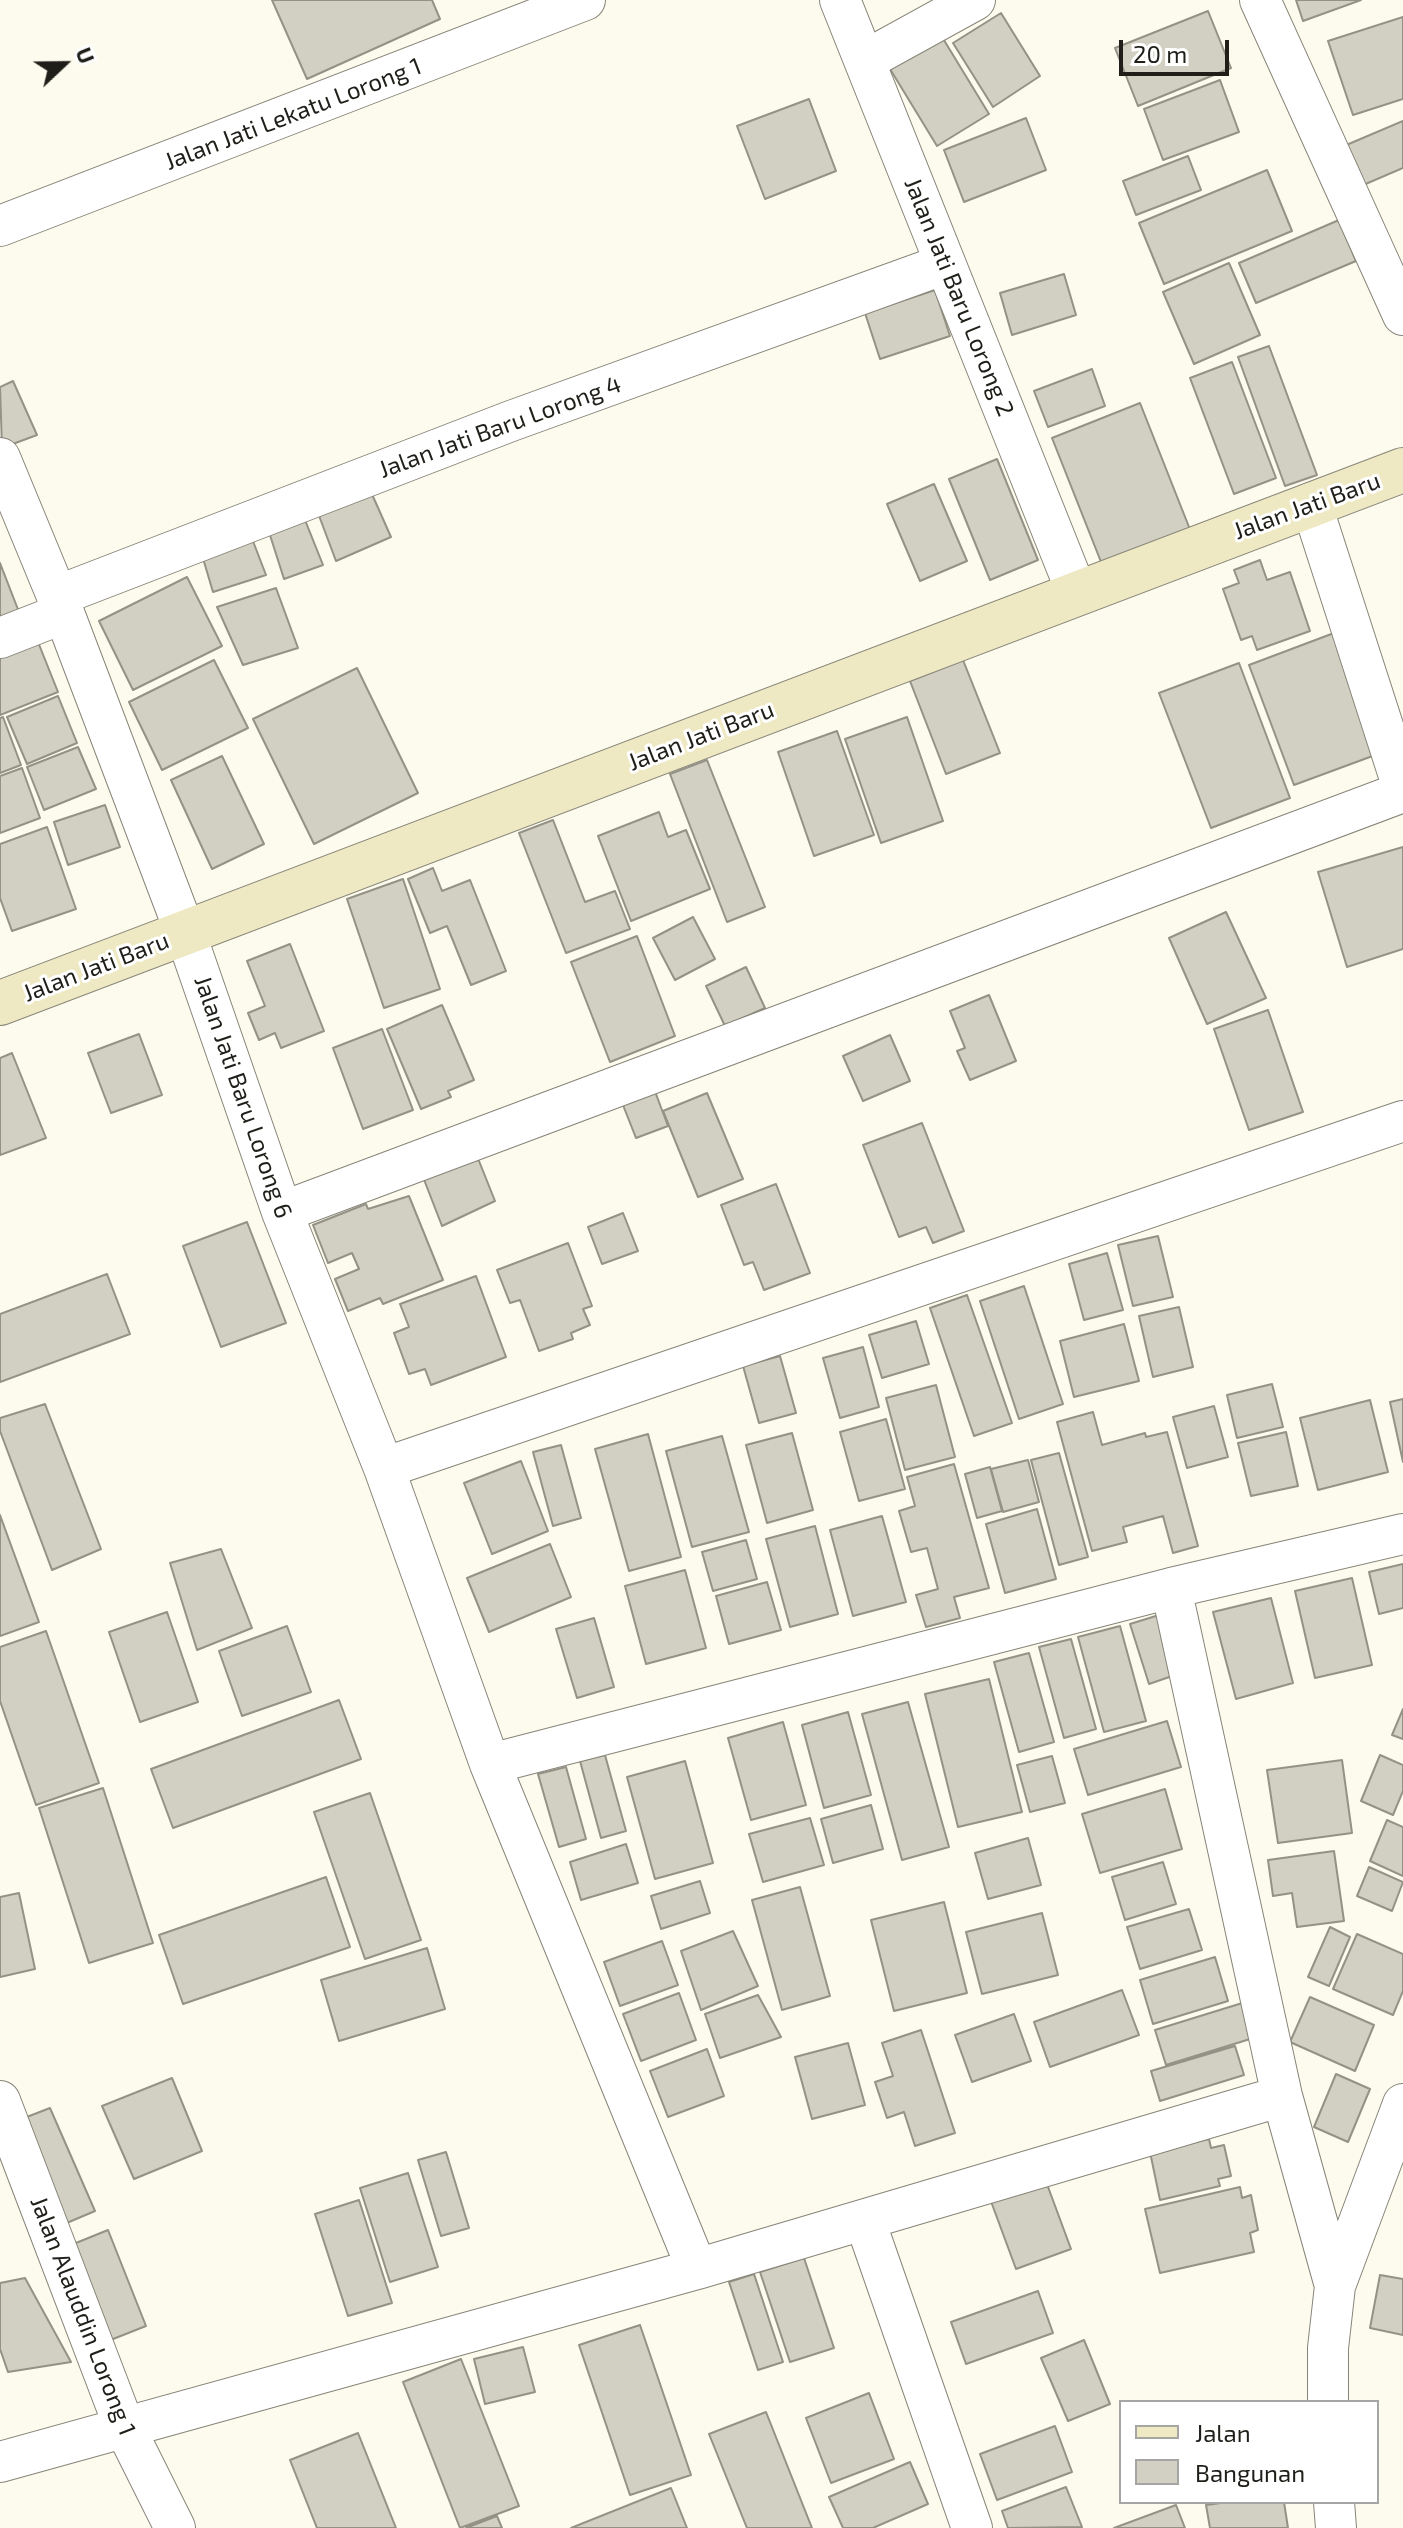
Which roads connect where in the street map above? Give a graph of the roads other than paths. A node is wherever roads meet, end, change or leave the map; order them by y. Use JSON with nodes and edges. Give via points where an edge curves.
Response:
{"nodes":[{"id":1,"x":585,"y":0,"type":"edge"},
{"id":2,"x":840,"y":0,"type":"edge"},
{"id":3,"x":975,"y":0,"type":"edge"},
{"id":4,"x":1260,"y":0,"type":"edge"},
{"id":5,"x":866,"y":60,"type":"junction"},
{"id":6,"x":0,"y":226,"type":"edge"},
{"id":7,"x":945,"y":264,"type":"junction"},
{"id":8,"x":1403,"y":315,"type":"edge"},
{"id":9,"x":0,"y":458,"type":"edge"},
{"id":10,"x":1403,"y":470,"type":"edge"},
{"id":11,"x":1311,"y":503,"type":"junction"},
{"id":12,"x":1077,"y":593,"type":"junction"},
{"id":13,"x":60,"y":604,"type":"junction"},
{"id":14,"x":0,"y":638,"type":"edge"},
{"id":15,"x":1403,"y":790,"type":"edge"},
{"id":16,"x":185,"y":932,"type":"junction"},
{"id":17,"x":0,"y":1003,"type":"edge"},
{"id":18,"x":1403,"y":1121,"type":"edge"},
{"id":19,"x":282,"y":1212,"type":"junction"},
{"id":20,"x":384,"y":1468,"type":"junction"},
{"id":21,"x":1403,"y":1534,"type":"edge"},
{"id":22,"x":1171,"y":1588,"type":"junction"},
{"id":23,"x":490,"y":1764,"type":"junction"},
{"id":24,"x":1282,"y":2096,"type":"junction"},
{"id":25,"x":0,"y":2101,"type":"edge"},
{"id":26,"x":1403,"y":2104,"type":"edge"},
{"id":27,"x":865,"y":2221,"type":"junction"},
{"id":28,"x":697,"y":2269,"type":"junction"},
{"id":29,"x":1335,"y":2286,"type":"junction"},
{"id":30,"x":1328,"y":2400,"type":"edge"},
{"id":31,"x":124,"y":2426,"type":"junction"},
{"id":32,"x":0,"y":2462,"type":"edge"},
{"id":33,"x":1334,"y":2504,"type":"edge"},
{"id":34,"x":175,"y":2528,"type":"edge"},
{"id":35,"x":972,"y":2528,"type":"edge"},
{"id":36,"x":1336,"y":2528,"type":"edge"}],
"edges":[{"from":1,"to":6,"type":"street","name":"Jalan Jati Lekatu Lorong 1"},
{"from":2,"to":5,"type":"street","name":"Jalan Jati Baru Lorong 2"},
{"from":3,"to":5,"type":"street"},
{"from":4,"to":8,"type":"street"},
{"from":5,"to":7,"type":"street","name":"Jalan Jati Baru Lorong 2"},
{"from":7,"to":12,"type":"street","name":"Jalan Jati Baru Lorong 2"},
{"from":7,"to":13,"type":"street","name":"Jalan Jati Baru Lorong 4","via":[[511,421]]},
{"from":9,"to":13,"type":"street","name":"Jalan Jati Baru Lorong 6"},
{"from":10,"to":11,"type":"street","name":"Jalan Jati Baru"},
{"from":11,"to":12,"type":"street","name":"Jalan Jati Baru"},
{"from":11,"to":15,"type":"street"},
{"from":12,"to":16,"type":"street","name":"Jalan Jati Baru"},
{"from":13,"to":14,"type":"street","name":"Jalan Jati Baru Lorong 4"},
{"from":13,"to":16,"type":"street","name":"Jalan Jati Baru Lorong 6"},
{"from":15,"to":19,"type":"street"},
{"from":16,"to":17,"type":"street","name":"Jalan Jati Baru"},
{"from":16,"to":19,"type":"street","name":"Jalan Jati Baru Lorong 6"},
{"from":18,"to":20,"type":"street"},
{"from":19,"to":20,"type":"street","name":"Jalan Jati Baru Lorong 6"},
{"from":20,"to":23,"type":"street","name":"Jalan Jati Baru Lorong 6"},
{"from":21,"to":22,"type":"street"},
{"from":22,"to":23,"type":"street"},
{"from":22,"to":24,"type":"street"},
{"from":23,"to":28,"type":"street","name":"Jalan Jati Baru Lorong 6"},
{"from":24,"to":27,"type":"street"},
{"from":24,"to":29,"type":"street"},
{"from":25,"to":31,"type":"street","name":"Jalan Alauddin Lorong 1"},
{"from":26,"to":29,"type":"street"},
{"from":27,"to":28,"type":"street"},
{"from":27,"to":35,"type":"street"},
{"from":28,"to":31,"type":"street"},
{"from":29,"to":30,"type":"street"},
{"from":31,"to":32,"type":"street"},
{"from":31,"to":34,"type":"street","name":"Jalan Alauddin Lorong 1"},
{"from":33,"to":36,"type":"street"}]}
